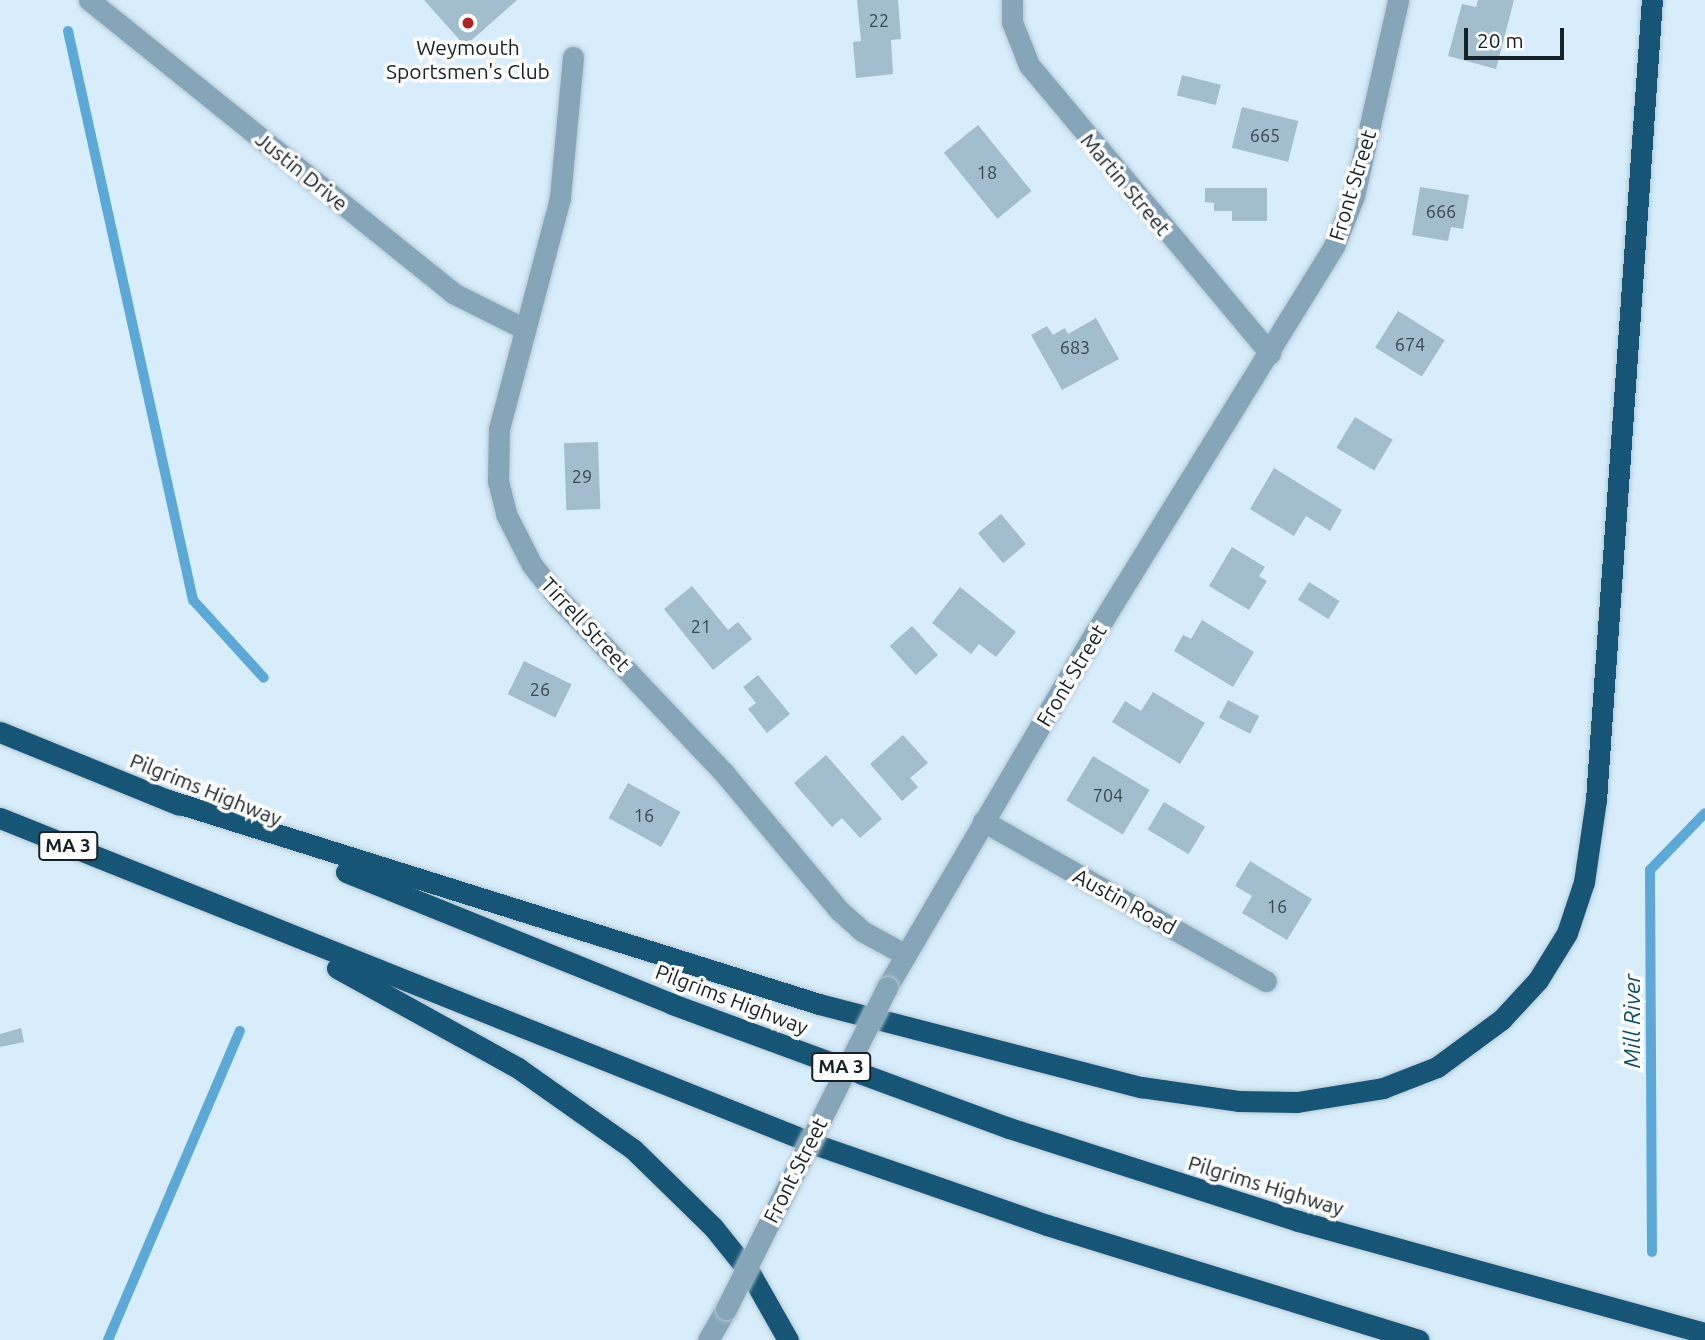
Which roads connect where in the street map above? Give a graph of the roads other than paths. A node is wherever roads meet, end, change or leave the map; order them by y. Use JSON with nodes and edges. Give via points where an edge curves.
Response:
{"nodes":[{"id":1,"x":89,"y":0,"type":"edge"},
{"id":2,"x":1012,"y":0,"type":"edge"},
{"id":3,"x":1398,"y":0,"type":"edge"},
{"id":4,"x":1652,"y":0,"type":"edge"},
{"id":5,"x":573,"y":57,"type":"dead end"},
{"id":6,"x":523,"y":328,"type":"junction"},
{"id":7,"x":1270,"y":353,"type":"junction"},
{"id":8,"x":0,"y":732,"type":"edge"},
{"id":9,"x":168,"y":800,"type":"junction"},
{"id":10,"x":0,"y":818,"type":"edge"},
{"id":11,"x":983,"y":821,"type":"junction"},
{"id":12,"x":136,"y":873,"type":"junction"},
{"id":13,"x":906,"y":956,"type":"junction"},
{"id":14,"x":1266,"y":981,"type":"dead end"},
{"id":15,"x":1528,"y":1287,"type":"junction"},
{"id":16,"x":1705,"y":1324,"type":"edge"},
{"id":17,"x":1705,"y":1334,"type":"edge"},
{"id":18,"x":708,"y":1340,"type":"edge"},
{"id":19,"x":788,"y":1340,"type":"edge"},
{"id":20,"x":1419,"y":1340,"type":"edge"}],
"edges":[{"from":1,"to":6,"type":"street","name":"Justin Drive","via":[[453,293]]},
{"from":2,"to":7,"type":"street","name":"Martin Street","via":[[1012,22],[1029,65]]},
{"from":3,"to":7,"type":"street","name":"Front Street","via":[[1354,196],[1308,295]]},
{"from":4,"to":9,"type":"highway","via":[[1596,800],[1584,882],[1567,933],[1538,980],[1502,1019],[1437,1067],[1383,1088],[1297,1102],[1238,1101],[1141,1087],[819,1004]]},
{"from":5,"to":6,"type":"street","name":"Tirrell Street","via":[[560,198]]},
{"from":6,"to":13,"type":"street","name":"Tirrell Street","via":[[504,394],[498,481],[510,523],[532,565],[724,773],[840,911],[862,931]]},
{"from":7,"to":11,"type":"street","name":"Front Street"},
{"from":8,"to":9,"type":"highway","name":"Pilgrims Highway","number":"MA 3"},
{"from":9,"to":15,"type":"highway","name":"Pilgrims Highway","number":"MA 3","via":[[672,1004],[1009,1128],[1241,1203]]},
{"from":10,"to":12,"type":"highway","number":"MA 3"},
{"from":11,"to":13,"type":"street","name":"Front Street"},
{"from":11,"to":14,"type":"street","name":"Austin Road"},
{"from":12,"to":19,"type":"highway","via":[[399,1000],[582,1110],[654,1166],[713,1227],[750,1273]]},
{"from":12,"to":20,"type":"highway","number":"MA 3","via":[[622,1070],[874,1165]]},
{"from":13,"to":18,"type":"street","name":"Front Street","bridge":true},
{"from":15,"to":16,"type":"highway"},
{"from":15,"to":17,"type":"highway","name":"Pilgrims Highway","number":"MA 3"}]}
